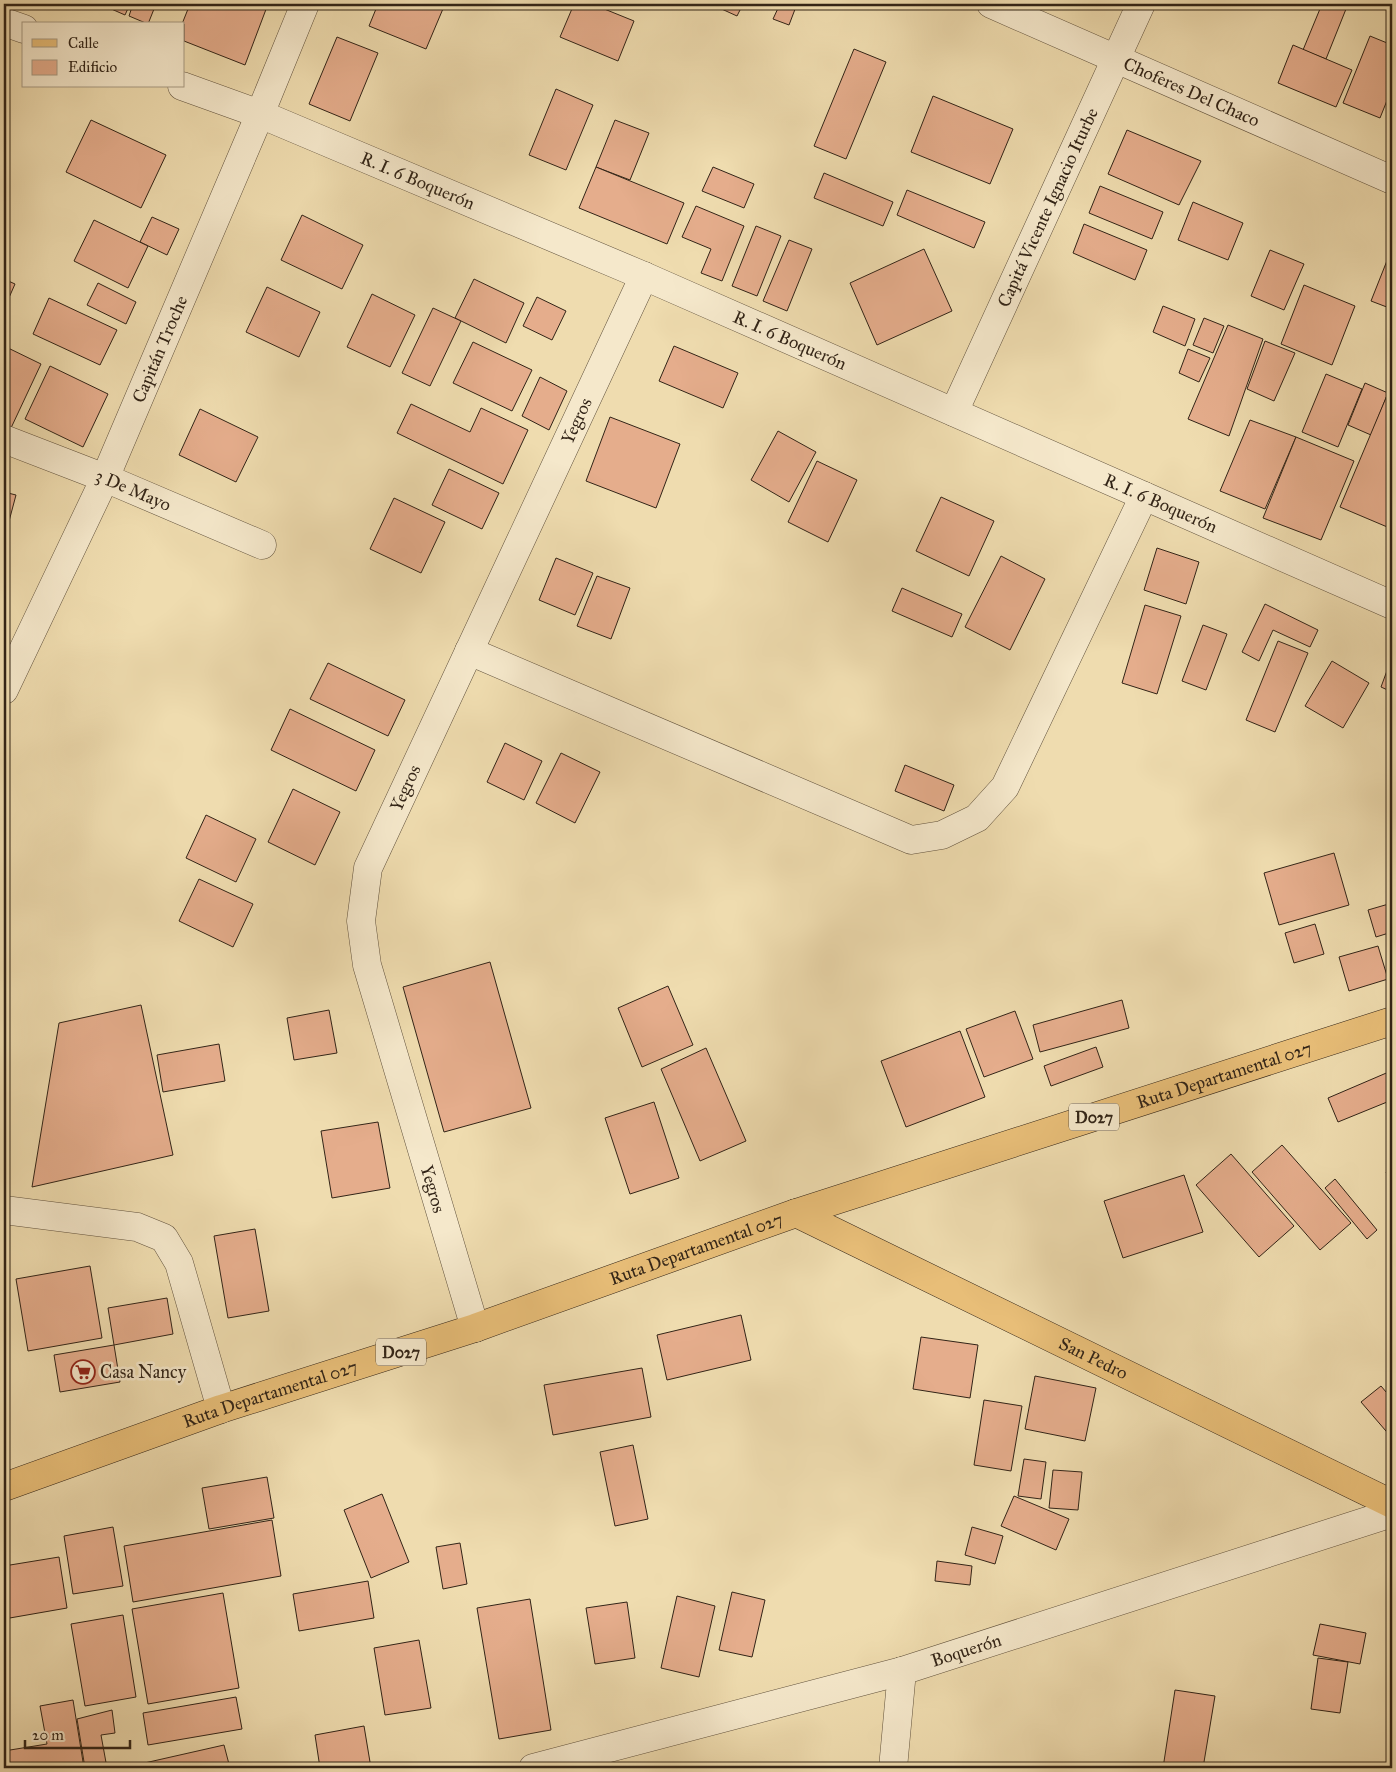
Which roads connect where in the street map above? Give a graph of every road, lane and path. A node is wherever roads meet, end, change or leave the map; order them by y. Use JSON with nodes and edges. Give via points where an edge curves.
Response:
{"nodes":[{"id":1,"x":305,"y":4,"type":"edge"},
{"id":2,"x":991,"y":4,"type":"edge"},
{"id":3,"x":1141,"y":4,"type":"edge"},
{"id":4,"x":4,"y":22,"type":"edge"},
{"id":5,"x":22,"y":28,"type":"edge"},
{"id":6,"x":1116,"y":59,"type":"junction"},
{"id":7,"x":185,"y":87,"type":"edge"},
{"id":8,"x":260,"y":114,"type":"junction"},
{"id":9,"x":1392,"y":180,"type":"edge"},
{"id":10,"x":644,"y":276,"type":"junction"},
{"id":11,"x":954,"y":412,"type":"junction"},
{"id":12,"x":4,"y":439,"type":"edge"},
{"id":13,"x":105,"y":478,"type":"junction"},
{"id":14,"x":1144,"y":496,"type":"junction"},
{"id":15,"x":262,"y":545,"type":"dead end"},
{"id":16,"x":1392,"y":605,"type":"edge"},
{"id":17,"x":469,"y":651,"type":"junction"},
{"id":18,"x":4,"y":690,"type":"edge"},
{"id":19,"x":1392,"y":1021,"type":"edge"},
{"id":20,"x":4,"y":1210,"type":"edge"},
{"id":21,"x":796,"y":1212,"type":"junction"},
{"id":22,"x":475,"y":1328,"type":"junction"},
{"id":23,"x":221,"y":1409,"type":"junction"},
{"id":24,"x":4,"y":1487,"type":"edge"},
{"id":25,"x":1392,"y":1504,"type":"edge"},
{"id":26,"x":1392,"y":1513,"type":"edge"},
{"id":27,"x":902,"y":1671,"type":"junction"},
{"id":28,"x":533,"y":1768,"type":"edge"},
{"id":29,"x":893,"y":1768,"type":"edge"}],
"edges":[{"from":1,"to":8,"type":"street","name":"Capitán Troche"},
{"from":2,"to":6,"type":"street","name":"Choferes Del Chaco"},
{"from":3,"to":6,"type":"street","name":"Capitá Vicente Ignacio Iturbe"},
{"from":4,"to":5,"type":"street"},
{"from":6,"to":9,"type":"street","name":"Choferes Del Chaco"},
{"from":6,"to":11,"type":"street","name":"Capitá Vicente Ignacio Iturbe"},
{"from":7,"to":8,"type":"street","name":"R. I. 6 Boquerón"},
{"from":8,"to":10,"type":"street","name":"R. I. 6 Boquerón"},
{"from":8,"to":13,"type":"street","name":"Capitán Troche"},
{"from":10,"to":11,"type":"street","name":"R. I. 6 Boquerón"},
{"from":10,"to":17,"type":"street","name":"Yegros"},
{"from":11,"to":14,"type":"street","name":"R. I. 6 Boquerón"},
{"from":12,"to":13,"type":"street","name":"3 De Mayo"},
{"from":13,"to":15,"type":"street","name":"3 De Mayo"},
{"from":13,"to":18,"type":"street","name":"Capitán Troche"},
{"from":14,"to":16,"type":"street","name":"R. I. 6 Boquerón"},
{"from":14,"to":17,"type":"street","via":[[1005,786],[977,818],[942,836],[911,840]]},
{"from":17,"to":22,"type":"street","name":"Yegros","via":[[368,868],[361,921],[367,965]]},
{"from":19,"to":21,"type":"main road","name":"Ruta Departamental 027","number":"D027"},
{"from":20,"to":23,"type":"street","via":[[137,1227],[164,1238],[178,1263]]},
{"from":21,"to":22,"type":"main road","name":"Ruta Departamental 027","number":"D027"},
{"from":21,"to":25,"type":"main road","name":"San Pedro"},
{"from":22,"to":23,"type":"main road","name":"Ruta Departamental 027","number":"D027"},
{"from":23,"to":24,"type":"main road","name":"Ruta Departamental 027","number":"D027"},
{"from":26,"to":27,"type":"street","name":"Boquerón"},
{"from":27,"to":28,"type":"street","name":"Boquerón"},
{"from":27,"to":29,"type":"street"}]}
